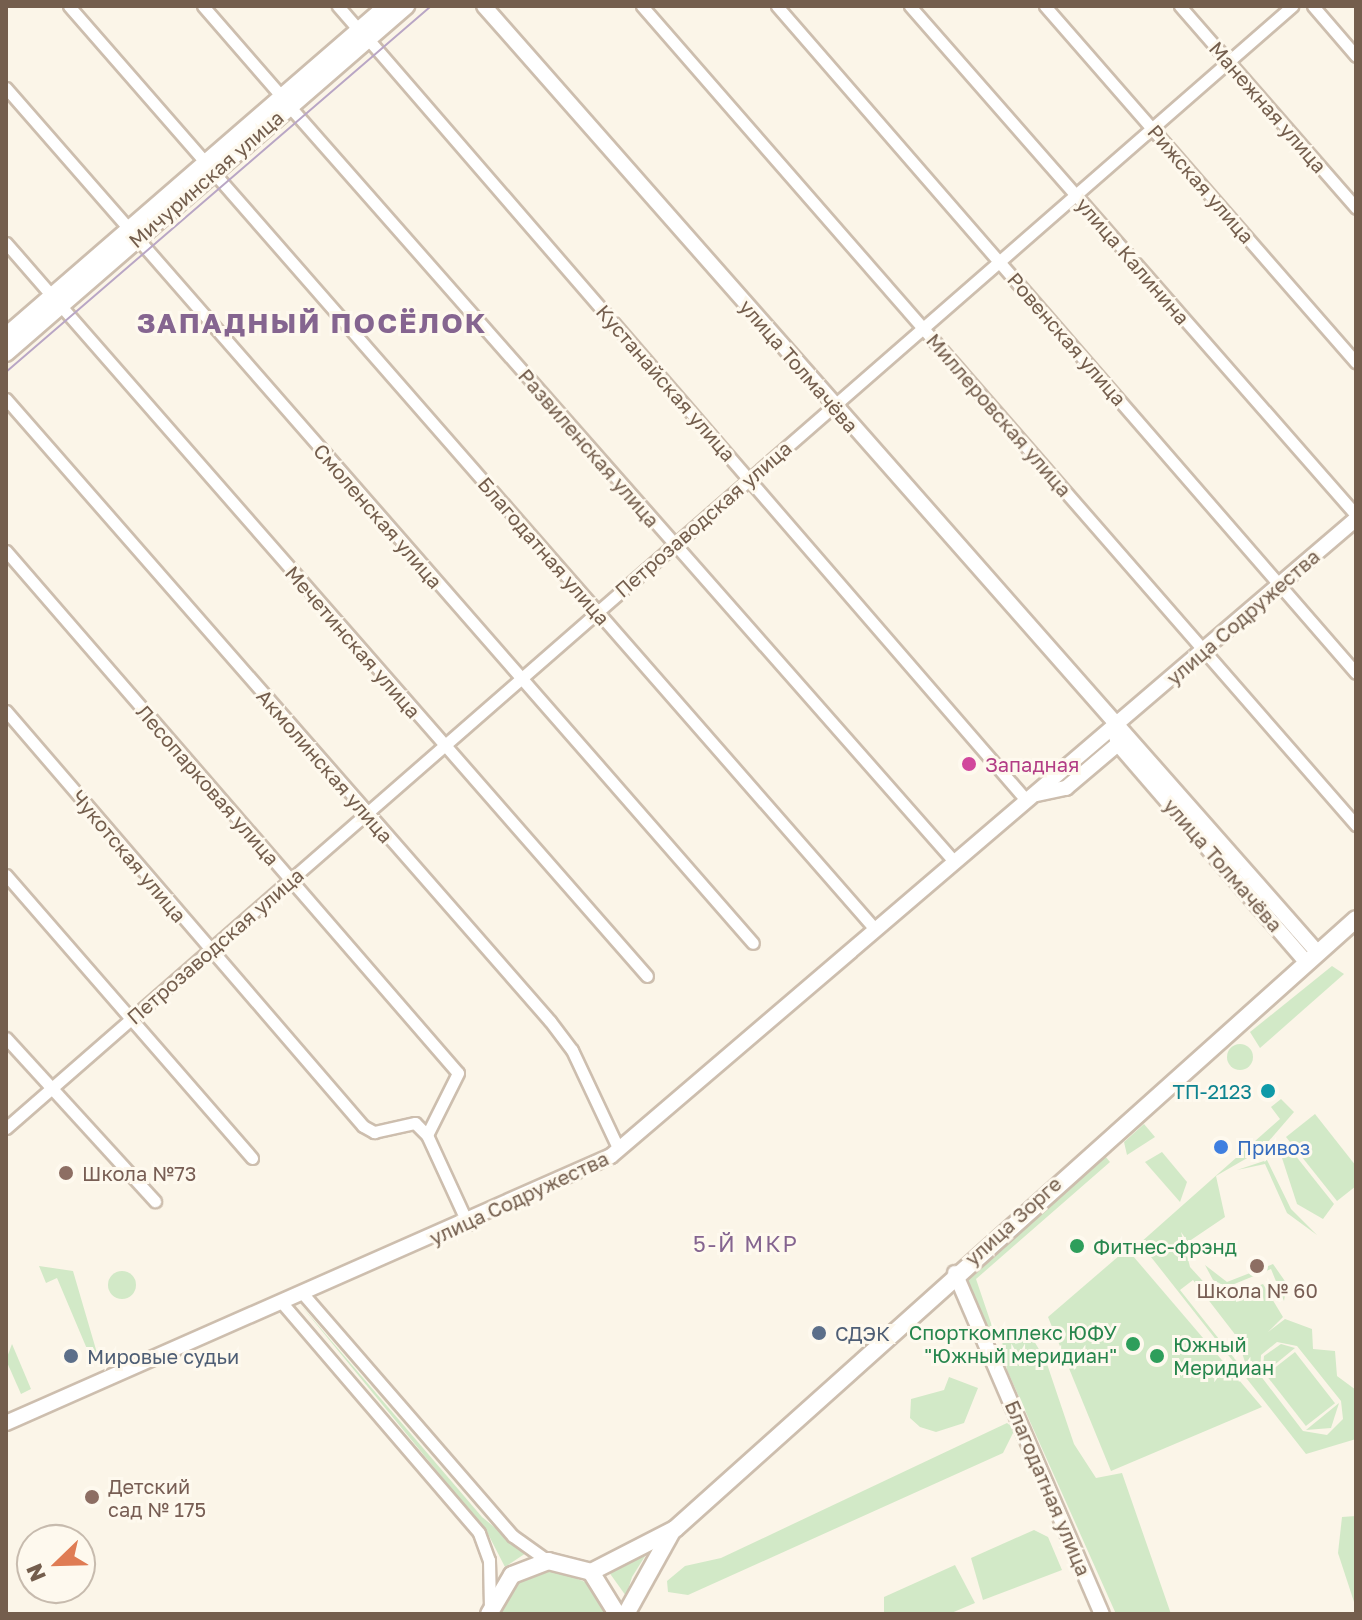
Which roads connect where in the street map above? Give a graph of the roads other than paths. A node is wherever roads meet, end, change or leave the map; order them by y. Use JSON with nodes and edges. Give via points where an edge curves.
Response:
{"nodes":[{"id":1,"x":69,"y":6,"type":"edge"},
{"id":2,"x":203,"y":6,"type":"edge"},
{"id":3,"x":338,"y":6,"type":"edge"},
{"id":4,"x":387,"y":6,"type":"edge"},
{"id":5,"x":406,"y":6,"type":"edge"},
{"id":6,"x":484,"y":6,"type":"edge"},
{"id":7,"x":642,"y":6,"type":"edge"},
{"id":8,"x":777,"y":6,"type":"edge"},
{"id":9,"x":910,"y":6,"type":"edge"},
{"id":10,"x":1045,"y":6,"type":"edge"},
{"id":11,"x":1180,"y":6,"type":"edge"},
{"id":12,"x":1292,"y":6,"type":"edge"},
{"id":13,"x":1313,"y":6,"type":"edge"},
{"id":14,"x":364,"y":34,"type":"junction"},
{"id":15,"x":1356,"y":56,"type":"edge"},
{"id":16,"x":1228,"y":61,"type":"junction"},
{"id":17,"x":6,"y":88,"type":"edge"},
{"id":18,"x":286,"y":102,"type":"junction"},
{"id":19,"x":1151,"y":127,"type":"junction"},
{"id":20,"x":210,"y":168,"type":"junction"},
{"id":21,"x":1074,"y":194,"type":"junction"},
{"id":22,"x":1356,"y":208,"type":"edge"},
{"id":23,"x":133,"y":234,"type":"junction"},
{"id":24,"x":6,"y":243,"type":"edge"},
{"id":25,"x":998,"y":259,"type":"junction"},
{"id":26,"x":56,"y":301,"type":"junction"},
{"id":27,"x":923,"y":328,"type":"junction"},
{"id":28,"x":6,"y":336,"type":"edge"},
{"id":29,"x":6,"y":353,"type":"edge"},
{"id":30,"x":1356,"y":363,"type":"edge"},
{"id":31,"x":6,"y":399,"type":"edge"},
{"id":32,"x":833,"y":406,"type":"junction"},
{"id":33,"x":748,"y":478,"type":"junction"},
{"id":34,"x":1356,"y":517,"type":"edge"},
{"id":35,"x":674,"y":544,"type":"junction"},
{"id":36,"x":6,"y":551,"type":"edge"},
{"id":37,"x":1280,"y":586,"type":"junction"},
{"id":38,"x":597,"y":611,"type":"junction"},
{"id":39,"x":1204,"y":650,"type":"junction"},
{"id":40,"x":1356,"y":673,"type":"edge"},
{"id":41,"x":520,"y":678,"type":"junction"},
{"id":42,"x":6,"y":711,"type":"edge"},
{"id":43,"x":1129,"y":714,"type":"junction"},
{"id":44,"x":1114,"y":727,"type":"junction"},
{"id":45,"x":1123,"y":739,"type":"junction"},
{"id":46,"x":442,"y":745,"type":"junction"},
{"id":47,"x":1030,"y":797,"type":"junction"},
{"id":48,"x":365,"y":813,"type":"junction"},
{"id":49,"x":1356,"y":825,"type":"edge"},
{"id":50,"x":953,"y":860,"type":"junction"},
{"id":51,"x":6,"y":875,"type":"edge"},
{"id":52,"x":290,"y":881,"type":"junction"},
{"id":53,"x":1356,"y":919,"type":"edge"},
{"id":54,"x":874,"y":928,"type":"junction"},
{"id":55,"x":753,"y":943,"type":"dead end"},
{"id":56,"x":210,"y":951,"type":"junction"},
{"id":57,"x":1312,"y":958,"type":"junction"},
{"id":58,"x":647,"y":976,"type":"dead end"},
{"id":59,"x":130,"y":1021,"type":"junction"},
{"id":60,"x":6,"y":1038,"type":"edge"},
{"id":61,"x":56,"y":1085,"type":"junction"},
{"id":62,"x":6,"y":1128,"type":"edge"},
{"id":63,"x":427,"y":1135,"type":"junction"},
{"id":64,"x":619,"y":1150,"type":"junction"},
{"id":65,"x":252,"y":1158,"type":"dead end"},
{"id":66,"x":155,"y":1201,"type":"dead end"},
{"id":67,"x":468,"y":1224,"type":"junction"},
{"id":68,"x":955,"y":1273,"type":"junction"},
{"id":69,"x":304,"y":1295,"type":"junction"},
{"id":70,"x":283,"y":1304,"type":"junction"},
{"id":71,"x":6,"y":1423,"type":"edge"},
{"id":72,"x":675,"y":1529,"type":"junction"},
{"id":73,"x":548,"y":1561,"type":"junction"},
{"id":74,"x":591,"y":1572,"type":"junction"},
{"id":75,"x":490,"y":1610,"type":"edge"},
{"id":76,"x":617,"y":1614,"type":"edge"},
{"id":77,"x":626,"y":1614,"type":"edge"},
{"id":78,"x":1102,"y":1614,"type":"edge"}],
"edges":[{"from":1,"to":20,"type":"street","name":"Благодатная улица"},
{"from":2,"to":18,"type":"street","name":"Развиленская улица"},
{"from":3,"to":14,"type":"street","name":"Кустанайская улица"},
{"from":4,"to":14,"type":"main road","name":"Мичуринская улица"},
{"from":5,"to":14,"type":"main road","name":"Мичуринская улица"},
{"from":6,"to":32,"type":"street","name":"улица Толмачёва"},
{"from":7,"to":27,"type":"street","name":"Миллеровская улица"},
{"from":8,"to":25,"type":"street","name":"Ровенская улица"},
{"from":9,"to":21,"type":"street","name":"улица Калинина"},
{"from":10,"to":19,"type":"street","name":"Рижская улица"},
{"from":11,"to":16,"type":"street","name":"Манежная улица"},
{"from":12,"to":16,"type":"street","name":"Петрозаводская улица"},
{"from":13,"to":15,"type":"street"},
{"from":14,"to":18,"type":"main road","name":"Мичуринская улица"},
{"from":14,"to":33,"type":"street","name":"Кустанайская улица"},
{"from":16,"to":19,"type":"street","name":"Петрозаводская улица"},
{"from":16,"to":22,"type":"street","name":"Манежная улица"},
{"from":17,"to":23,"type":"street","name":"Смоленская улица"},
{"from":18,"to":20,"type":"main road","name":"Мичуринская улица"},
{"from":18,"to":35,"type":"street","name":"Развиленская улица"},
{"from":19,"to":21,"type":"street","name":"Петрозаводская улица"},
{"from":19,"to":30,"type":"street","name":"Рижская улица"},
{"from":20,"to":23,"type":"main road","name":"Мичуринская улица"},
{"from":20,"to":38,"type":"street","name":"Благодатная улица"},
{"from":21,"to":25,"type":"street","name":"Петрозаводская улица"},
{"from":21,"to":34,"type":"street","name":"улица Калинина"},
{"from":23,"to":26,"type":"main road","name":"Мичуринская улица"},
{"from":23,"to":41,"type":"street","name":"Смоленская улица"},
{"from":24,"to":26,"type":"street","name":"Мечетинская улица"},
{"from":25,"to":27,"type":"street","name":"Петрозаводская улица"},
{"from":25,"to":37,"type":"street","name":"Ровенская улица"},
{"from":26,"to":28,"type":"main road","name":"Мичуринская улица"},
{"from":26,"to":29,"type":"main road","name":"Мичуринская улица"},
{"from":26,"to":46,"type":"street","name":"Мечетинская улица"},
{"from":27,"to":32,"type":"street","name":"Петрозаводская улица"},
{"from":27,"to":39,"type":"street","name":"Миллеровская улица"},
{"from":31,"to":48,"type":"street","name":"Акмолинская улица"},
{"from":32,"to":33,"type":"street","name":"Петрозаводская улица"},
{"from":32,"to":44,"type":"street","name":"улица Толмачёва"},
{"from":33,"to":35,"type":"street","name":"Петрозаводская улица"},
{"from":33,"to":47,"type":"street","name":"Кустанайская улица"},
{"from":34,"to":37,"type":"street","name":"улица Содружества"},
{"from":35,"to":38,"type":"street","name":"Петрозаводская улица"},
{"from":35,"to":50,"type":"street","name":"Развиленская улица"},
{"from":36,"to":52,"type":"street","name":"Лесопарковая улица"},
{"from":37,"to":39,"type":"street","name":"улица Содружества"},
{"from":37,"to":40,"type":"street","name":"Ровенская улица"},
{"from":38,"to":41,"type":"street","name":"Петрозаводская улица"},
{"from":38,"to":54,"type":"street","name":"Благодатная улица"},
{"from":39,"to":43,"type":"street","name":"улица Содружества"},
{"from":39,"to":49,"type":"street","name":"Миллеровская улица"},
{"from":41,"to":46,"type":"street","name":"Петрозаводская улица"},
{"from":41,"to":55,"type":"street","name":"Смоленская улица"},
{"from":42,"to":56,"type":"street","name":"Чукотская улица"},
{"from":43,"to":44,"type":"street","name":"улица Содружества"},
{"from":43,"to":45,"type":"street"},
{"from":44,"to":45,"type":"street","name":"улица Толмачёва"},
{"from":44,"to":47,"type":"street","name":"улица Содружества"},
{"from":45,"to":47,"type":"street","name":"улица Содружества","via":[[1066,788]]},
{"from":45,"to":57,"type":"street","name":"улица Толмачёва"},
{"from":46,"to":48,"type":"street","name":"Петрозаводская улица"},
{"from":46,"to":58,"type":"street","name":"Мечетинская улица"},
{"from":47,"to":50,"type":"street","name":"улица Содружества"},
{"from":48,"to":52,"type":"street","name":"Петрозаводская улица"},
{"from":48,"to":64,"type":"street","name":"Акмолинская улица","via":[[572,1050]]},
{"from":50,"to":54,"type":"street","name":"улица Содружества"},
{"from":51,"to":59,"type":"street"},
{"from":52,"to":56,"type":"street","name":"Петрозаводская улица"},
{"from":52,"to":63,"type":"street","name":"Лесопарковая улица","via":[[458,1073]]},
{"from":53,"to":57,"type":"main road","name":"улица Зорге"},
{"from":54,"to":64,"type":"street","name":"улица Содружества"},
{"from":56,"to":59,"type":"street","name":"Петрозаводская улица"},
{"from":56,"to":63,"type":"street","name":"Чукотская улица","via":[[363,1126],[374,1132],[415,1123]]},
{"from":57,"to":68,"type":"main road","name":"улица Зорге"},
{"from":59,"to":61,"type":"street","name":"Петрозаводская улица"},
{"from":59,"to":65,"type":"street"},
{"from":60,"to":61,"type":"street","via":[[43,1081]]},
{"from":61,"to":62,"type":"street","name":"Петрозаводская улица"},
{"from":61,"to":66,"type":"street"},
{"from":63,"to":67,"type":"street"},
{"from":64,"to":67,"type":"street","name":"улица Содружества"},
{"from":67,"to":69,"type":"street","name":"улица Содружества"},
{"from":68,"to":72,"type":"main road","name":"улица Зорге"},
{"from":68,"to":78,"type":"street","name":"Благодатная улица"},
{"from":69,"to":70,"type":"street","name":"улица Содружества"},
{"from":69,"to":73,"type":"street","via":[[513,1536]]},
{"from":70,"to":71,"type":"street","name":"улица Содружества"},
{"from":70,"to":75,"type":"street","via":[[479,1533],[489,1560]]},
{"from":72,"to":74,"type":"main road","name":"улица Зорге"},
{"from":72,"to":77,"type":"main road","name":"улица Зорге"},
{"from":73,"to":74,"type":"main road"},
{"from":73,"to":75,"type":"main road","via":[[512,1575]]},
{"from":74,"to":76,"type":"main road"}]}
